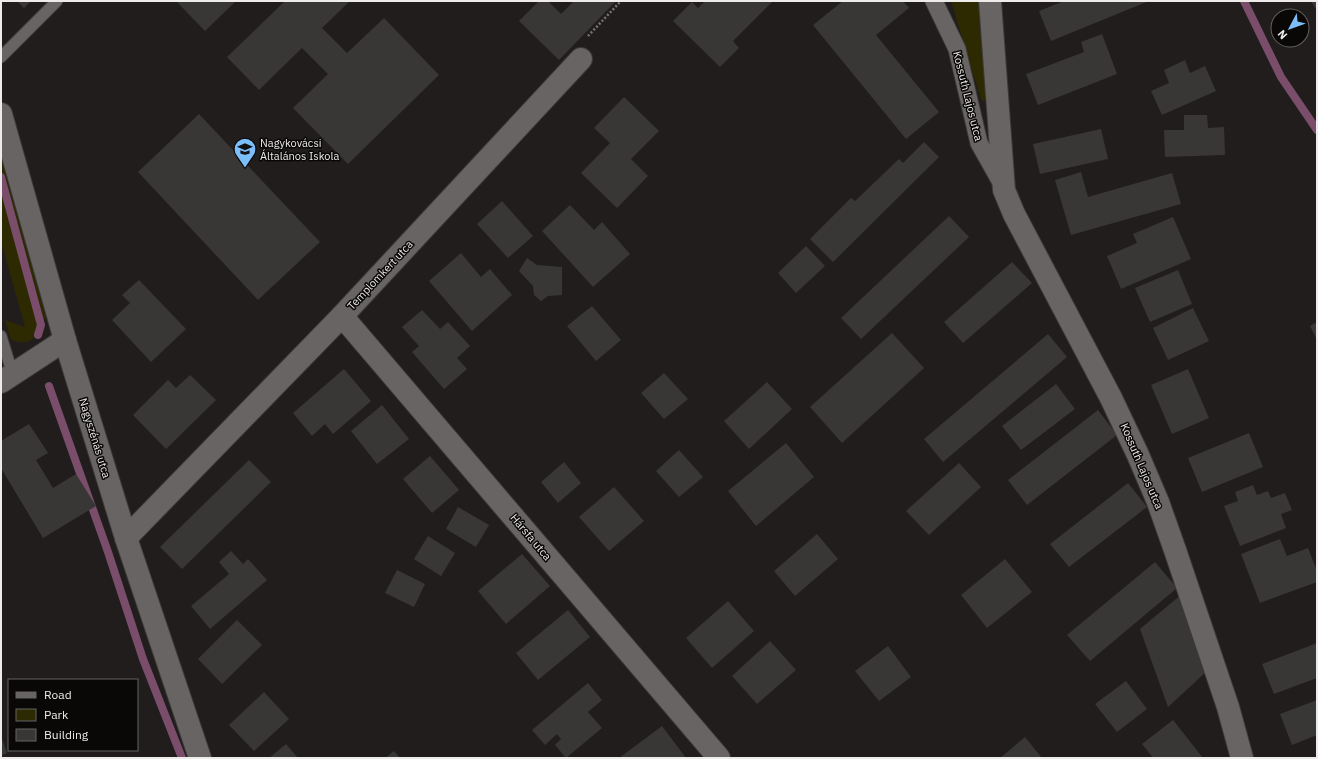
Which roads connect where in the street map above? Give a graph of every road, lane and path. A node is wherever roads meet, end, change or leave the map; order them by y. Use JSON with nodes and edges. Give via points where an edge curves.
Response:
{"nodes":[{"id":1,"x":57,"y":1,"type":"edge"},
{"id":2,"x":621,"y":1,"type":"edge"},
{"id":3,"x":934,"y":1,"type":"edge"},
{"id":4,"x":990,"y":1,"type":"edge"},
{"id":5,"x":1,"y":57,"type":"edge"},
{"id":6,"x":581,"y":59,"type":"joint"},
{"id":7,"x":1,"y":114,"type":"edge"},
{"id":8,"x":1004,"y":190,"type":"junction"},
{"id":9,"x":342,"y":316,"type":"junction"},
{"id":10,"x":1,"y":336,"type":"edge"},
{"id":11,"x":65,"y":340,"type":"junction"},
{"id":12,"x":7,"y":378,"type":"edge"},
{"id":13,"x":126,"y":538,"type":"junction"},
{"id":14,"x":200,"y":758,"type":"edge"},
{"id":15,"x":720,"y":758,"type":"edge"},
{"id":16,"x":1242,"y":758,"type":"edge"}],
"edges":[{"from":1,"to":5,"type":"lane"},
{"from":2,"to":6,"type":"path","via":[[587,37]]},
{"from":3,"to":8,"type":"street","name":"Kossuth Lajos utca","via":[[957,49],[979,143]]},
{"from":4,"to":8,"type":"street","name":"Kossuth Lajos utca"},
{"from":6,"to":9,"type":"street","name":"Templomkert utca"},
{"from":7,"to":11,"type":"street","name":"Nagyszénás utca"},
{"from":8,"to":16,"type":"street","name":"Kossuth Lajos utca","via":[[1014,214],[1111,398],[1147,475],[1193,602]]},
{"from":9,"to":13,"type":"street","name":"Templomkert utca"},
{"from":9,"to":15,"type":"street","name":"Hársfa utca"},
{"from":10,"to":12,"type":"lane"},
{"from":11,"to":12,"type":"street"},
{"from":11,"to":13,"type":"street","name":"Nagyszénás utca"},
{"from":13,"to":14,"type":"street","name":"Nagyszénás utca"}]}
